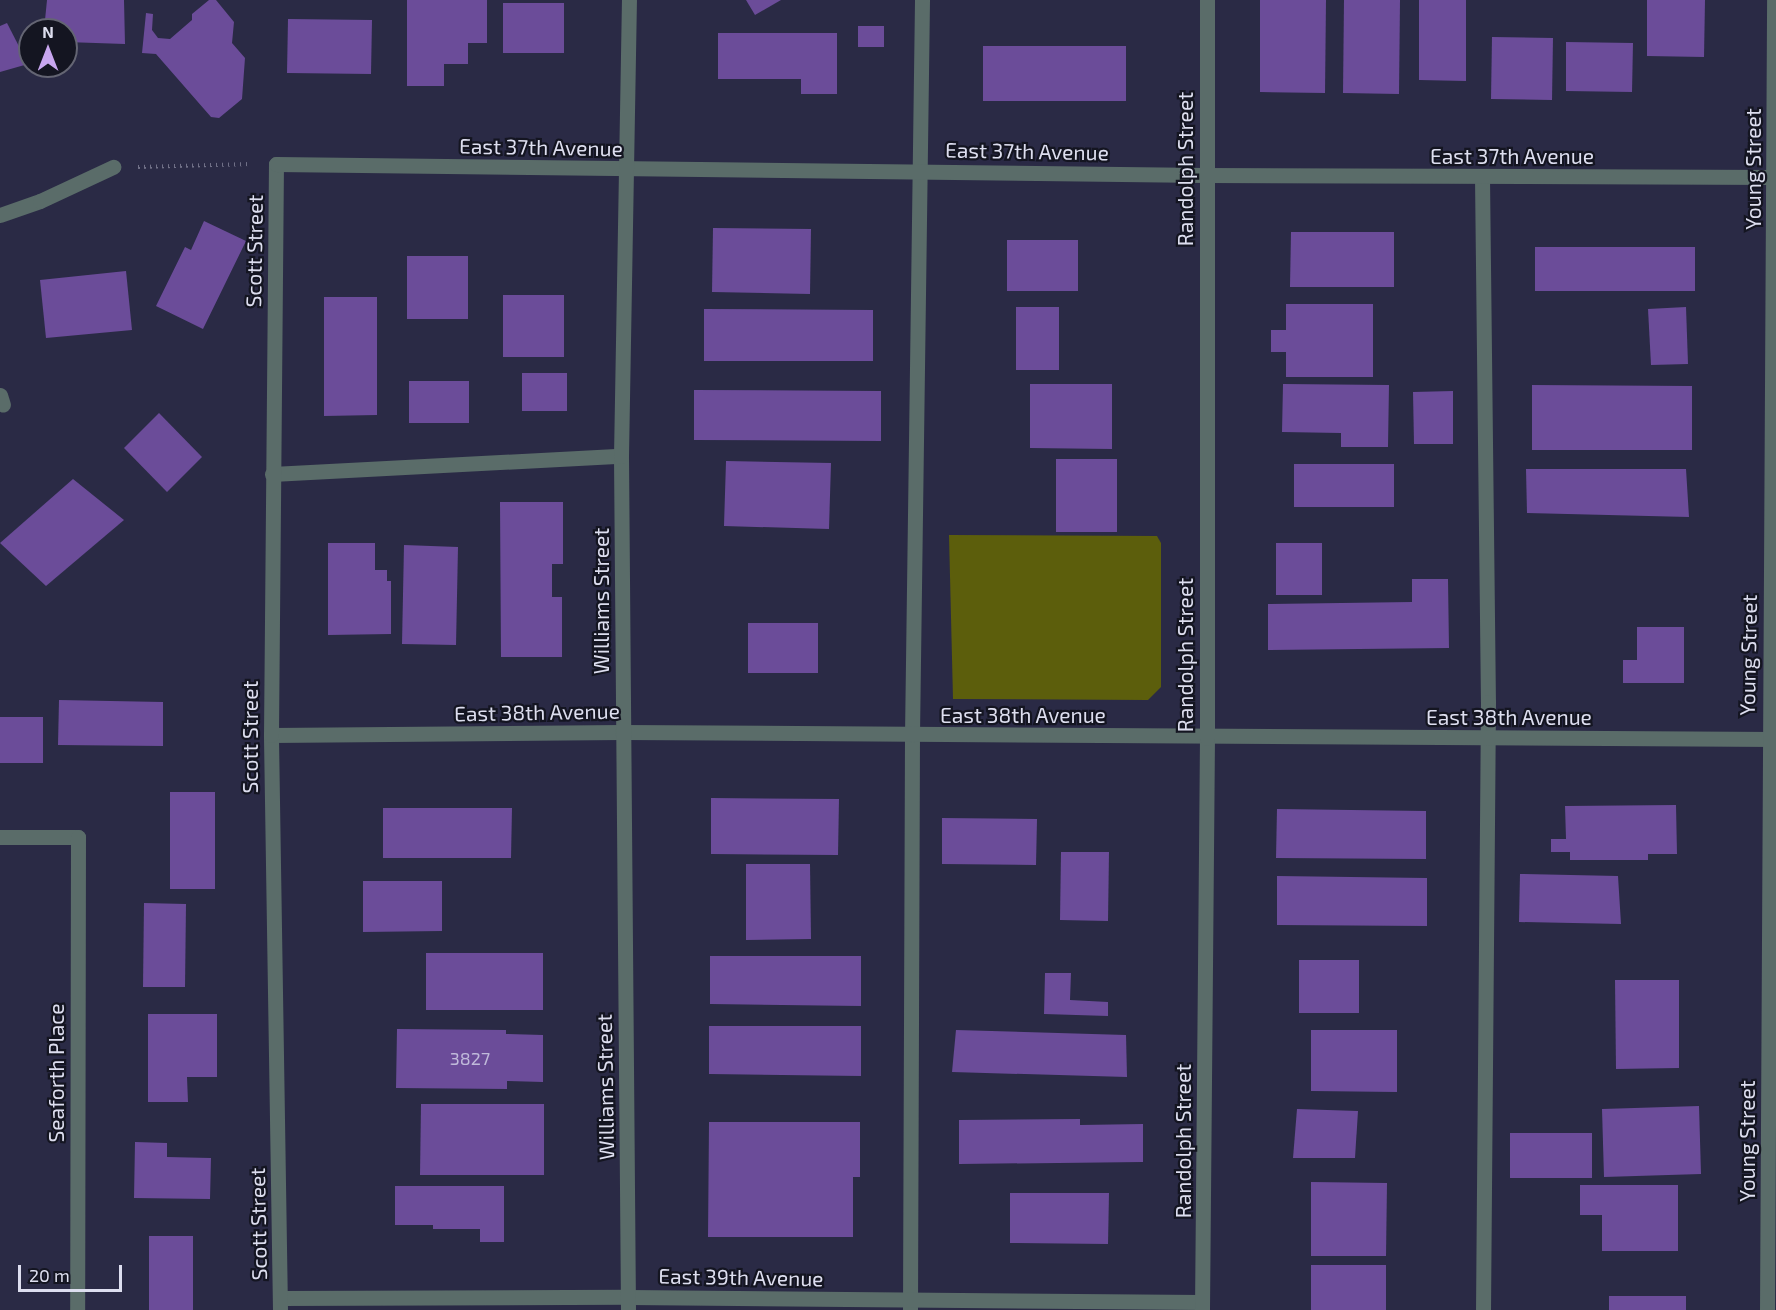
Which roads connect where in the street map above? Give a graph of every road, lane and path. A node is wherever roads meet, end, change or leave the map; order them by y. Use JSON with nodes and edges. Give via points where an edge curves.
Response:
{"nodes":[{"id":1,"x":629,"y":0,"type":"edge"},
{"id":2,"x":922,"y":0,"type":"edge"},
{"id":3,"x":1207,"y":0,"type":"edge"},
{"id":4,"x":1774,"y":0,"type":"edge"},
{"id":5,"x":276,"y":165,"type":"junction"},
{"id":6,"x":113,"y":167,"type":"joint"},
{"id":7,"x":625,"y":170,"type":"junction"},
{"id":8,"x":921,"y":171,"type":"junction"},
{"id":9,"x":1205,"y":175,"type":"junction"},
{"id":10,"x":1482,"y":177,"type":"junction"},
{"id":11,"x":1775,"y":177,"type":"edge"},
{"id":12,"x":0,"y":215,"type":"edge"},
{"id":13,"x":621,"y":456,"type":"junction"},
{"id":14,"x":272,"y":474,"type":"junction"},
{"id":15,"x":622,"y":732,"type":"junction"},
{"id":16,"x":271,"y":735,"type":"junction"},
{"id":17,"x":912,"y":735,"type":"junction"},
{"id":18,"x":1207,"y":738,"type":"junction"},
{"id":19,"x":1488,"y":738,"type":"junction"},
{"id":20,"x":1772,"y":739,"type":"edge"},
{"id":21,"x":0,"y":837,"type":"edge"},
{"id":22,"x":280,"y":1304,"type":"edge"},
{"id":23,"x":628,"y":1304,"type":"edge"},
{"id":24,"x":910,"y":1305,"type":"edge"},
{"id":25,"x":1202,"y":1306,"type":"edge"},
{"id":26,"x":76,"y":1310,"type":"edge"},
{"id":27,"x":1483,"y":1310,"type":"edge"},
{"id":28,"x":1767,"y":1310,"type":"edge"}],
"edges":[{"from":1,"to":7,"type":"street","name":"Williams Street"},
{"from":2,"to":8,"type":"street"},
{"from":3,"to":9,"type":"street","name":"Randolph Street"},
{"from":4,"to":11,"type":"street","name":"Young Street"},
{"from":5,"to":6,"type":"path"},
{"from":5,"to":7,"type":"street","name":"East 37th Avenue"},
{"from":5,"to":14,"type":"street","name":"Scott Street"},
{"from":6,"to":12,"type":"street"},
{"from":7,"to":8,"type":"street","name":"East 37th Avenue"},
{"from":7,"to":13,"type":"street","name":"Williams Street"},
{"from":8,"to":9,"type":"street","name":"East 37th Avenue"},
{"from":8,"to":17,"type":"street"},
{"from":9,"to":10,"type":"street","name":"East 37th Avenue"},
{"from":9,"to":18,"type":"street","name":"Randolph Street"},
{"from":10,"to":11,"type":"street","name":"East 37th Avenue"},
{"from":10,"to":19,"type":"street"},
{"from":11,"to":20,"type":"street","name":"Young Street"},
{"from":13,"to":14,"type":"street"},
{"from":13,"to":15,"type":"street","name":"Williams Street"},
{"from":14,"to":16,"type":"street","name":"Scott Street"},
{"from":15,"to":16,"type":"street","name":"East 38th Avenue"},
{"from":15,"to":17,"type":"street","name":"East 38th Avenue"},
{"from":15,"to":23,"type":"street","name":"Williams Street"},
{"from":16,"to":22,"type":"street","name":"Scott Street"},
{"from":17,"to":18,"type":"street","name":"East 38th Avenue"},
{"from":17,"to":24,"type":"street"},
{"from":18,"to":19,"type":"street","name":"East 38th Avenue"},
{"from":18,"to":25,"type":"street","name":"Randolph Street"},
{"from":19,"to":20,"type":"street","name":"East 38th Avenue"},
{"from":19,"to":27,"type":"street"},
{"from":20,"to":28,"type":"street","name":"Young Street"},
{"from":21,"to":26,"type":"street","name":"Seaforth Place","via":[[78,837]]},
{"from":22,"to":23,"type":"street","name":"East 39th Avenue"},
{"from":23,"to":24,"type":"street","name":"East 39th Avenue"},
{"from":24,"to":25,"type":"street","name":"East 39th Avenue"}]}
